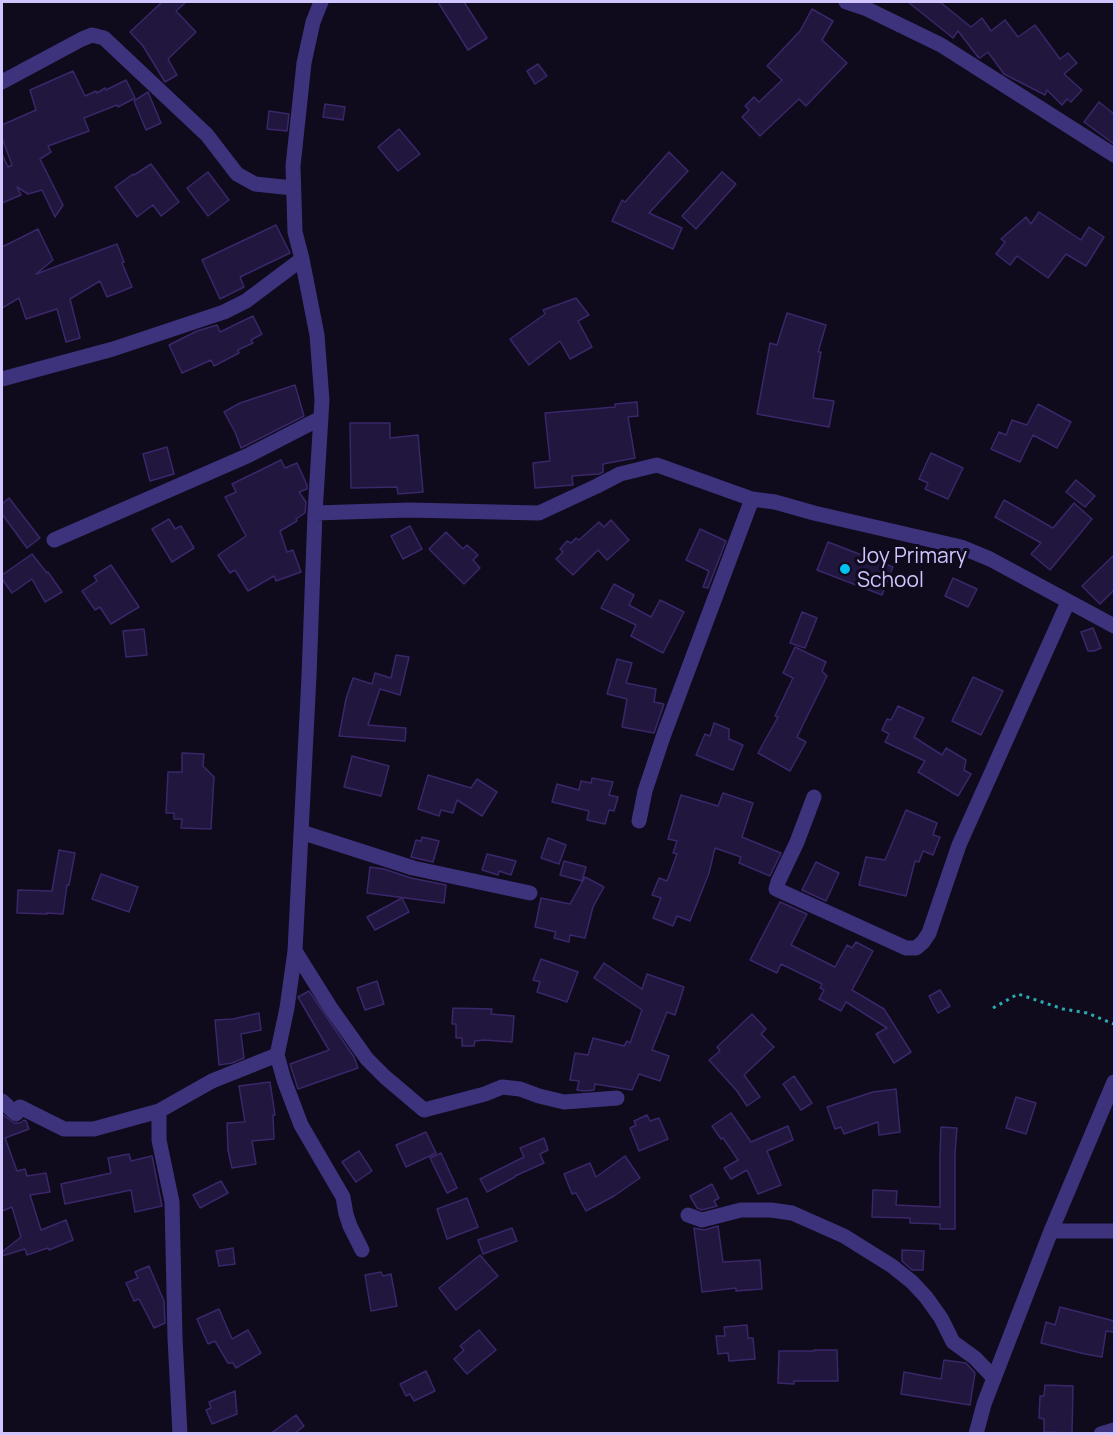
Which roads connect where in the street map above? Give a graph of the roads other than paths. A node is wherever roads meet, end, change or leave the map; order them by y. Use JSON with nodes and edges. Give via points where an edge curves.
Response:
{"nodes":[{"id":1,"x":321,"y":2,"type":"edge"},
{"id":2,"x":846,"y":2,"type":"edge"},
{"id":3,"x":2,"y":82,"type":"edge"},
{"id":4,"x":1114,"y":156,"type":"edge"},
{"id":5,"x":293,"y":188,"type":"junction"},
{"id":6,"x":302,"y":259,"type":"junction"},
{"id":7,"x":2,"y":379,"type":"edge"},
{"id":8,"x":321,"y":418,"type":"junction"},
{"id":9,"x":752,"y":499,"type":"junction"},
{"id":10,"x":315,"y":513,"type":"junction"},
{"id":11,"x":54,"y":540,"type":"dead end"},
{"id":12,"x":1068,"y":602,"type":"junction"},
{"id":13,"x":1114,"y":626,"type":"edge"},
{"id":14,"x":814,"y":796,"type":"dead end"},
{"id":15,"x":639,"y":821,"type":"dead end"},
{"id":16,"x":301,"y":832,"type":"junction"},
{"id":17,"x":530,"y":893,"type":"dead end"},
{"id":18,"x":295,"y":951,"type":"junction"},
{"id":19,"x":278,"y":1055,"type":"junction"},
{"id":20,"x":1114,"y":1082,"type":"edge"},
{"id":21,"x":617,"y":1098,"type":"dead end"},
{"id":22,"x":2,"y":1101,"type":"edge"},
{"id":23,"x":159,"y":1111,"type":"junction"},
{"id":24,"x":688,"y":1215,"type":"dead end"},
{"id":25,"x":1051,"y":1231,"type":"junction"},
{"id":26,"x":1114,"y":1231,"type":"edge"},
{"id":27,"x":362,"y":1250,"type":"dead end"},
{"id":28,"x":994,"y":1378,"type":"junction"},
{"id":29,"x":1114,"y":1430,"type":"edge"},
{"id":30,"x":180,"y":1434,"type":"edge"},
{"id":31,"x":976,"y":1434,"type":"edge"},
{"id":32,"x":1101,"y":1434,"type":"edge"}],
"edges":[{"from":1,"to":5,"type":"street","via":[[304,63]]},
{"from":2,"to":4,"type":"street","via":[[941,45]]},
{"from":3,"to":5,"type":"street","via":[[82,39],[104,38],[207,135],[237,174],[255,184]]},
{"from":5,"to":6,"type":"street","via":[[295,232]]},
{"from":6,"to":7,"type":"street","via":[[246,301],[224,312]]},
{"from":6,"to":8,"type":"street","via":[[317,335]]},
{"from":8,"to":10,"type":"street"},
{"from":8,"to":11,"type":"street","via":[[247,456]]},
{"from":9,"to":10,"type":"street","via":[[657,465],[620,474],[539,513]]},
{"from":9,"to":12,"type":"street","via":[[961,548],[990,559]]},
{"from":9,"to":15,"type":"street","via":[[664,734]]},
{"from":10,"to":16,"type":"street"},
{"from":12,"to":13,"type":"street"},
{"from":12,"to":14,"type":"street","via":[[959,845],[928,933],[916,948],[906,948],[776,889]]},
{"from":16,"to":17,"type":"street","via":[[413,868]]},
{"from":16,"to":18,"type":"street"},
{"from":18,"to":19,"type":"street"},
{"from":18,"to":21,"type":"street","via":[[367,1059],[424,1110],[502,1088],[564,1102]]},
{"from":19,"to":23,"type":"street","via":[[212,1081]]},
{"from":19,"to":27,"type":"street","via":[[301,1125],[343,1197],[350,1226]]},
{"from":20,"to":25,"type":"street"},
{"from":22,"to":23,"type":"street","via":[[16,1114],[20,1107],[64,1129],[94,1129]]},
{"from":23,"to":30,"type":"street","via":[[159,1140],[172,1202]]},
{"from":24,"to":28,"type":"street","via":[[702,1220],[741,1210],[771,1210],[792,1213],[844,1236],[912,1282],[941,1318],[953,1342]]},
{"from":25,"to":26,"type":"street"},
{"from":25,"to":28,"type":"street"},
{"from":28,"to":31,"type":"street"},
{"from":29,"to":32,"type":"street"}]}
